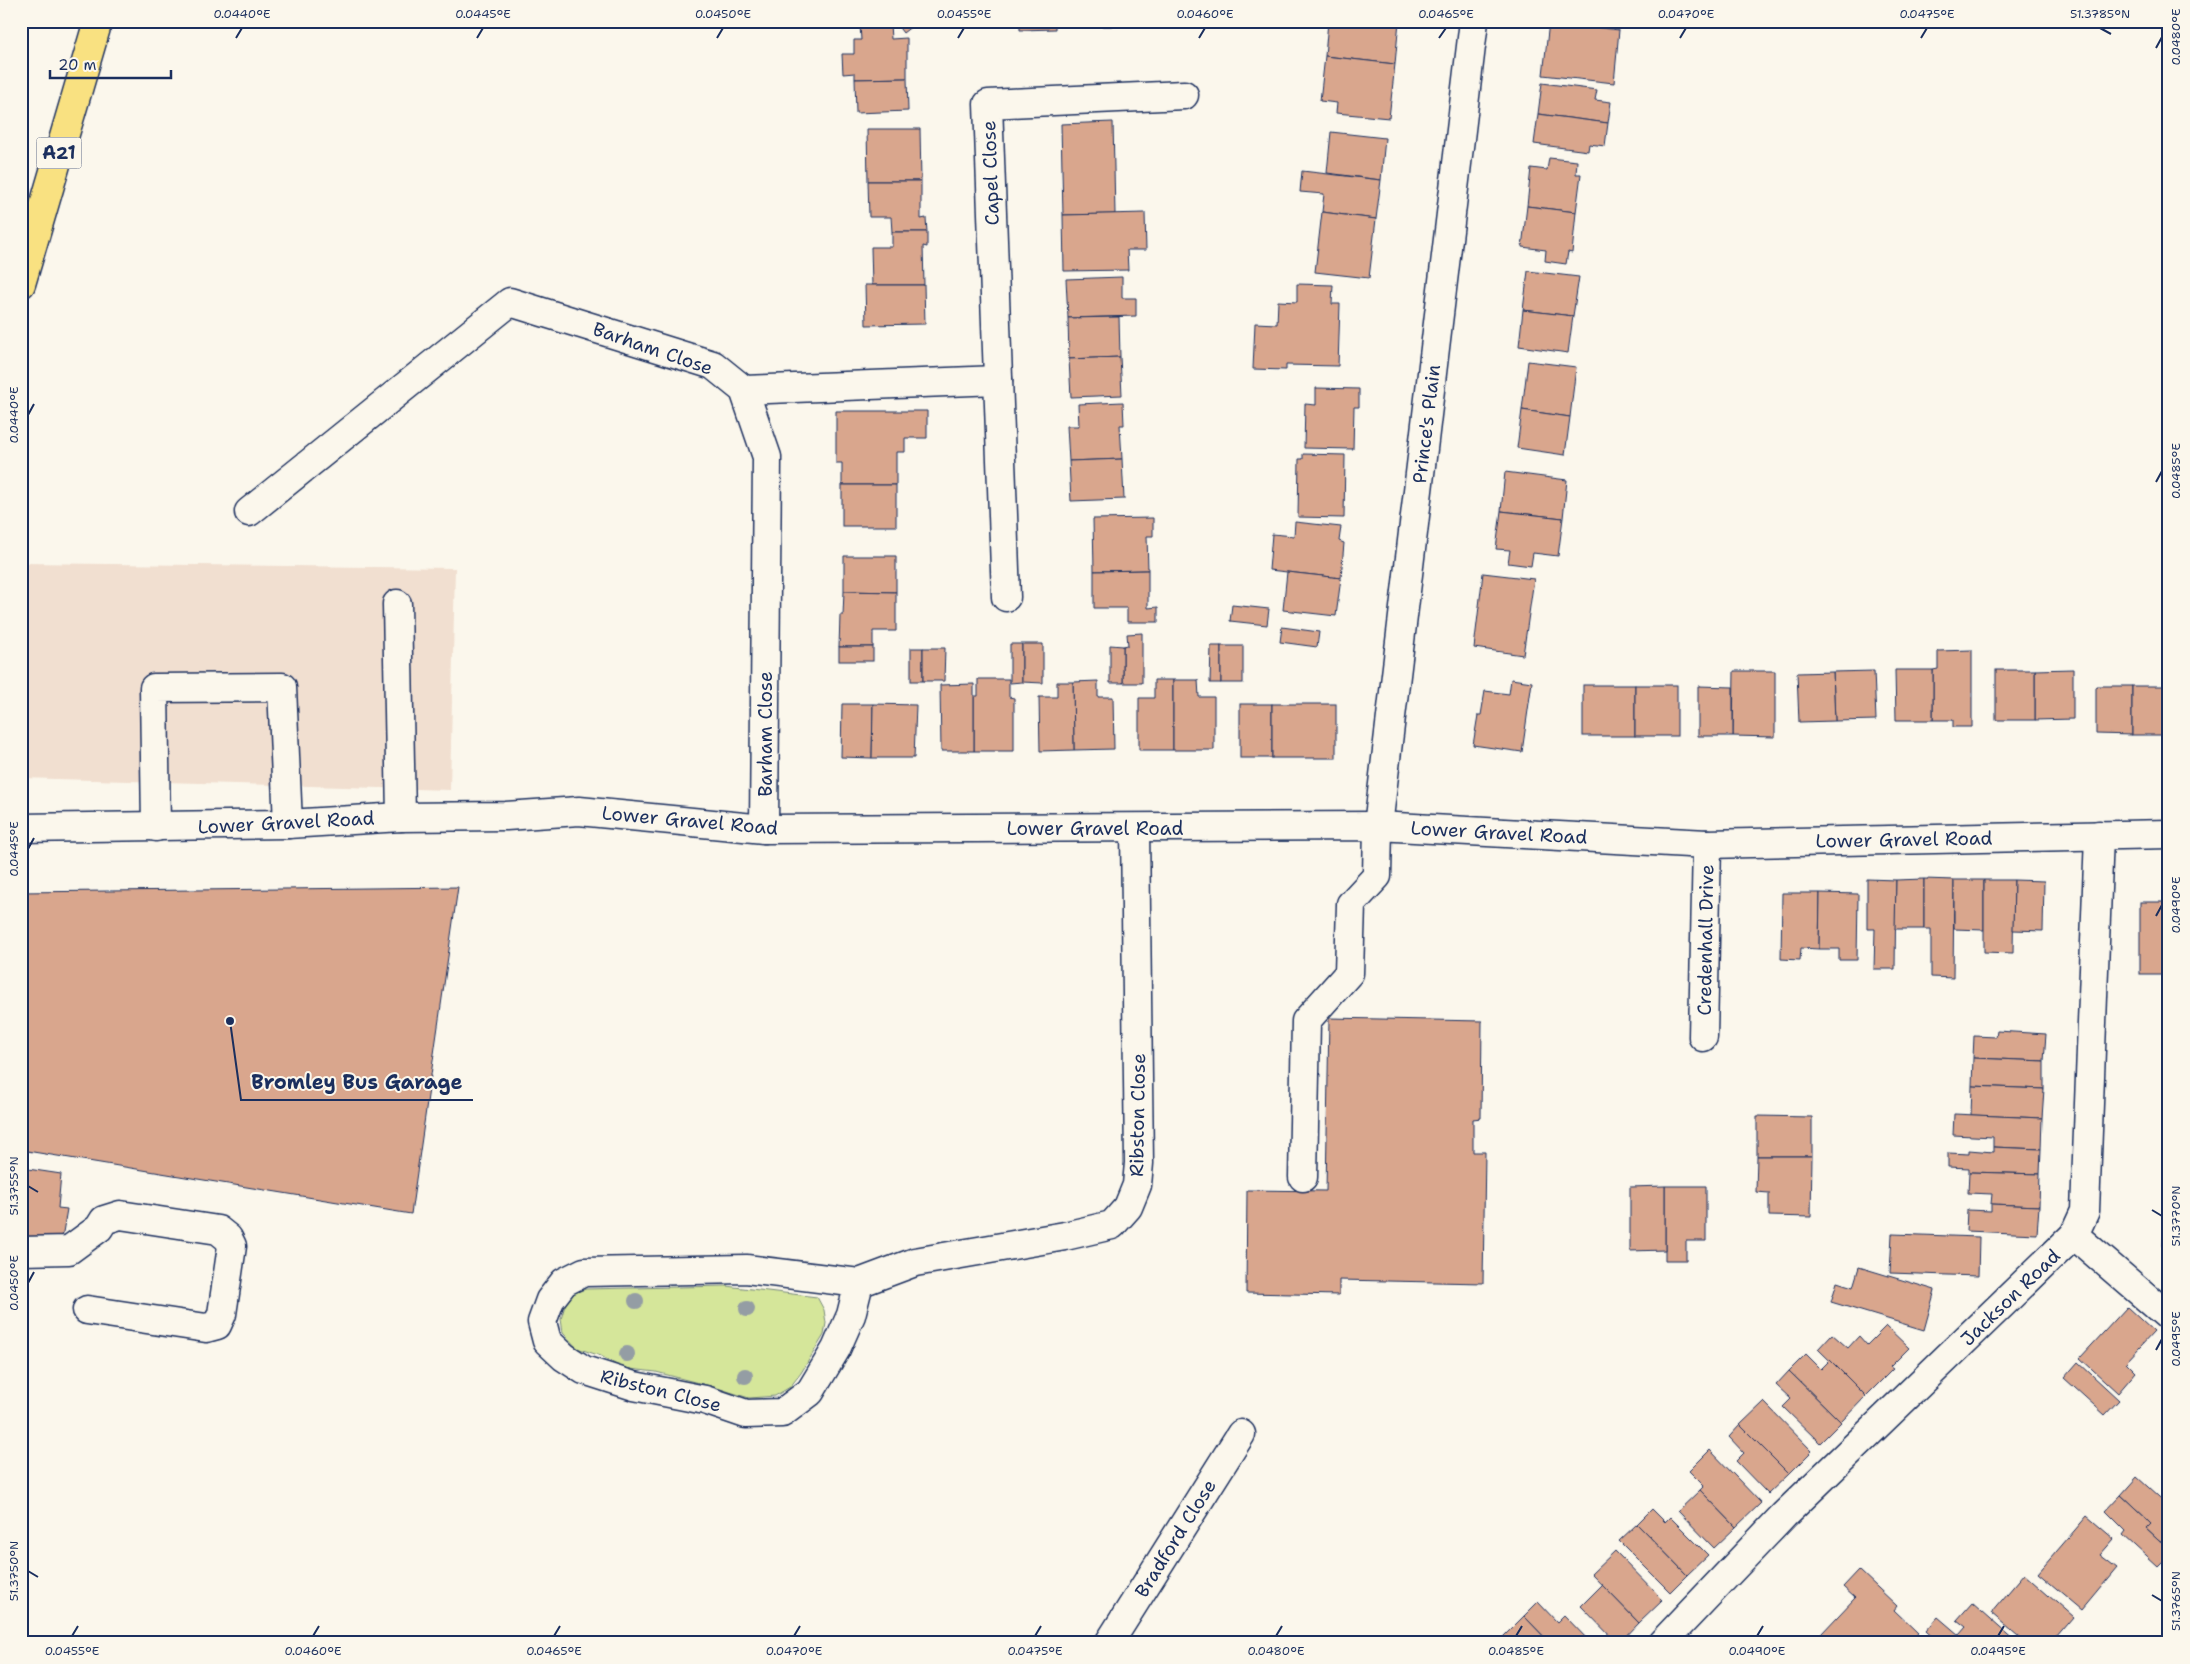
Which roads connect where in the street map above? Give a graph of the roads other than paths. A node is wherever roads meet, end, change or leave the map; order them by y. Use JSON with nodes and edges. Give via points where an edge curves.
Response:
{"nodes":[{"id":1,"x":98,"y":21,"type":"edge"},
{"id":2,"x":1474,"y":21,"type":"edge"},
{"id":3,"x":1184,"y":95,"type":"dead end"},
{"id":4,"x":21,"y":284,"type":"edge"},
{"id":5,"x":998,"y":380,"type":"junction"},
{"id":6,"x":744,"y":390,"type":"junction"},
{"id":7,"x":249,"y":512,"type":"dead end"},
{"id":8,"x":1006,"y":597,"type":"dead end"},
{"id":9,"x":397,"y":604,"type":"dead end"},
{"id":10,"x":402,"y":817,"type":"junction"},
{"id":11,"x":288,"y":824,"type":"junction"},
{"id":12,"x":1378,"y":826,"type":"junction"},
{"id":13,"x":21,"y":828,"type":"edge"},
{"id":14,"x":156,"y":828,"type":"junction"},
{"id":15,"x":764,"y":828,"type":"junction"},
{"id":16,"x":1135,"y":828,"type":"junction"},
{"id":17,"x":2169,"y":834,"type":"edge"},
{"id":18,"x":2099,"y":836,"type":"junction"},
{"id":19,"x":1707,"y":844,"type":"junction"},
{"id":20,"x":1703,"y":1037,"type":"dead end"},
{"id":21,"x":1303,"y":1178,"type":"dead end"},
{"id":22,"x":2074,"y":1234,"type":"junction"},
{"id":23,"x":21,"y":1252,"type":"edge"},
{"id":24,"x":859,"y":1283,"type":"junction"},
{"id":25,"x":87,"y":1310,"type":"dead end"},
{"id":26,"x":2169,"y":1317,"type":"edge"},
{"id":27,"x":1241,"y":1434,"type":"dead end"},
{"id":28,"x":1109,"y":1643,"type":"edge"},
{"id":29,"x":1662,"y":1643,"type":"edge"}],
"edges":[{"from":1,"to":4,"type":"main road","number":"A21"},
{"from":2,"to":12,"type":"street","name":"Prince's Plain"},
{"from":3,"to":5,"type":"street","name":"Capel Close","via":[[988,104]]},
{"from":5,"to":6,"type":"street"},
{"from":5,"to":8,"type":"street","name":"Capel Close"},
{"from":6,"to":7,"type":"street","name":"Barham Close","via":[[713,365],[510,302]]},
{"from":6,"to":15,"type":"street","name":"Barham Close","via":[[767,457]]},
{"from":9,"to":10,"type":"street"},
{"from":10,"to":11,"type":"street","name":"Lower Gravel Road"},
{"from":10,"to":15,"type":"street","name":"Lower Gravel Road","via":[[506,816],[579,811]]},
{"from":11,"to":14,"type":"street","name":"Lower Gravel Road"},
{"from":11,"to":14,"type":"street","via":[[282,687],[154,688]]},
{"from":12,"to":16,"type":"street","name":"Lower Gravel Road"},
{"from":12,"to":19,"type":"street","name":"Lower Gravel Road"},
{"from":12,"to":21,"type":"street","name":"Prince's Plain","via":[[1377,876],[1351,904],[1349,973],[1306,1021]]},
{"from":13,"to":14,"type":"street","name":"Lower Gravel Road"},
{"from":15,"to":16,"type":"street","name":"Lower Gravel Road"},
{"from":16,"to":24,"type":"street","name":"Ribston Close","via":[[1139,1163],[1128,1207],[1112,1224],[1064,1236],[915,1262]]},
{"from":17,"to":18,"type":"street","name":"Lower Gravel Road"},
{"from":18,"to":19,"type":"street","name":"Lower Gravel Road"},
{"from":18,"to":22,"type":"street","name":"Jackson Road","via":[[2085,1211]]},
{"from":19,"to":20,"type":"street","name":"Credenhall Drive"},
{"from":22,"to":26,"type":"street"},
{"from":22,"to":29,"type":"street","name":"Jackson Road","via":[[1784,1515]]},
{"from":23,"to":25,"type":"street","via":[[69,1250],[99,1228],[104,1220],[120,1215],[218,1230],[232,1246],[222,1314],[216,1325],[206,1328]]},
{"from":24,"to":24,"type":"street","name":"Ribston Close","via":[[851,1315],[836,1349],[810,1392],[782,1413],[746,1414],[705,1400],[634,1386],[584,1370],[564,1358],[547,1341],[542,1322],[550,1300],[564,1282],[584,1272],[746,1269]]},
{"from":27,"to":28,"type":"street","name":"Bradford Close"}]}
